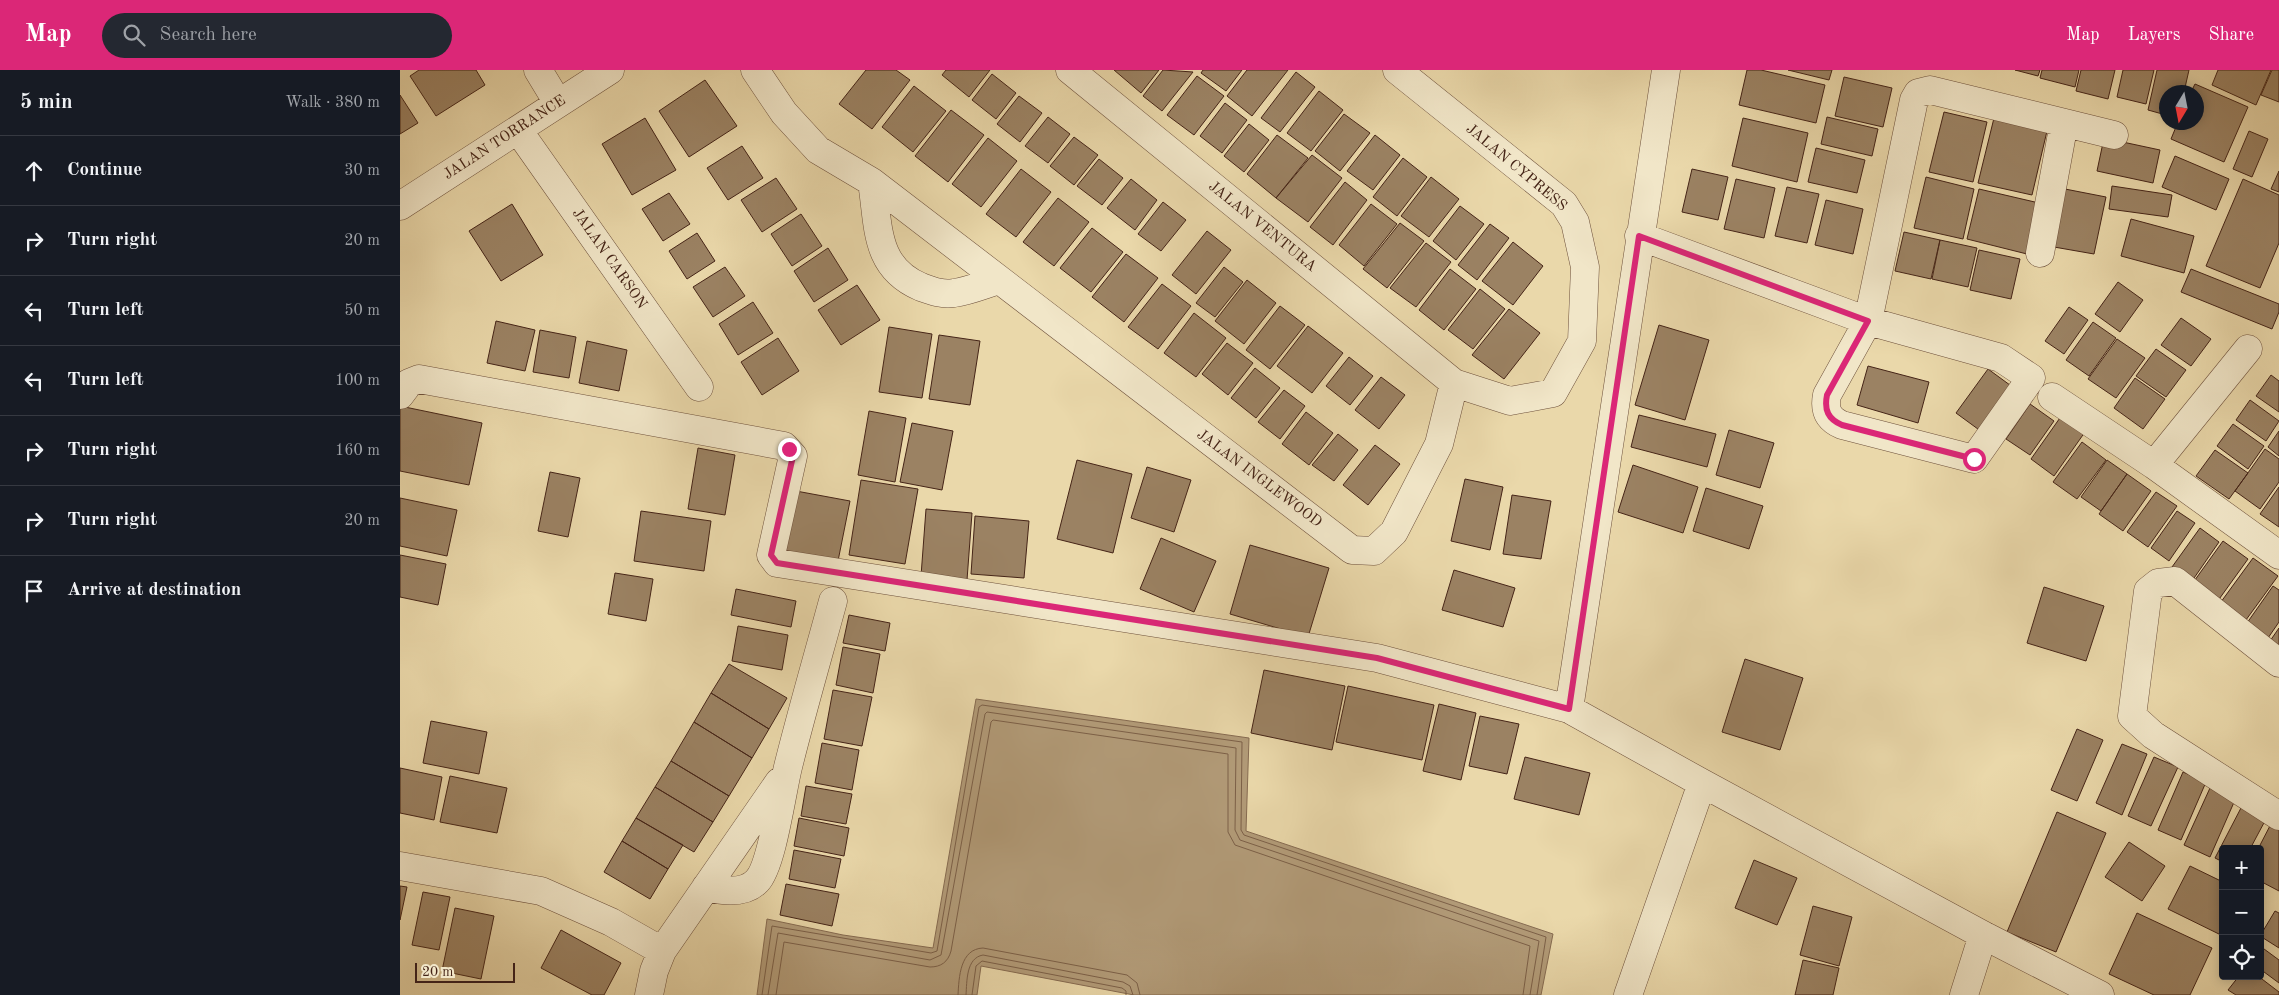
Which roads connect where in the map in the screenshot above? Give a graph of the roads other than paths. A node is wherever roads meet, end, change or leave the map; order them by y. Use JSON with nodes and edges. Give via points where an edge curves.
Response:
{"nodes":[{"id":1,"x":538,"y":70,"type":"edge"},
{"id":2,"x":610,"y":70,"type":"edge"},
{"id":3,"x":755,"y":70,"type":"edge"},
{"id":4,"x":1070,"y":70,"type":"edge"},
{"id":5,"x":1397,"y":70,"type":"edge"},
{"id":6,"x":1666,"y":70,"type":"edge"},
{"id":7,"x":558,"y":103,"type":"junction"},
{"id":8,"x":2064,"y":123,"type":"junction"},
{"id":9,"x":518,"y":130,"type":"junction"},
{"id":10,"x":2114,"y":135,"type":"dead end"},
{"id":11,"x":872,"y":182,"type":"junction"},
{"id":12,"x":400,"y":206,"type":"edge"},
{"id":13,"x":1639,"y":236,"type":"junction"},
{"id":14,"x":2040,"y":253,"type":"dead end"},
{"id":15,"x":999,"y":280,"type":"junction"},
{"id":16,"x":1868,"y":321,"type":"junction"},
{"id":17,"x":2248,"y":349,"type":"dead end"},
{"id":18,"x":1454,"y":383,"type":"junction"},
{"id":19,"x":699,"y":387,"type":"dead end"},
{"id":20,"x":400,"y":394,"type":"edge"},
{"id":21,"x":2052,"y":397,"type":"dead end"},
{"id":22,"x":2154,"y":465,"type":"junction"},
{"id":23,"x":2279,"y":555,"type":"edge"},
{"id":24,"x":833,"y":601,"type":"dead end"},
{"id":25,"x":2279,"y":663,"type":"edge"},
{"id":26,"x":1569,"y":709,"type":"junction"},
{"id":27,"x":788,"y":768,"type":"junction"},
{"id":28,"x":1702,"y":783,"type":"junction"},
{"id":29,"x":2279,"y":816,"type":"edge"},
{"id":30,"x":400,"y":866,"type":"edge"},
{"id":31,"x":706,"y":887,"type":"junction"},
{"id":32,"x":1983,"y":935,"type":"junction"},
{"id":33,"x":662,"y":951,"type":"junction"},
{"id":34,"x":649,"y":995,"type":"edge"},
{"id":35,"x":1628,"y":995,"type":"edge"},
{"id":36,"x":1964,"y":995,"type":"edge"},
{"id":37,"x":2100,"y":995,"type":"edge"}],
"edges":[{"from":1,"to":7,"type":"street"},
{"from":2,"to":7,"type":"street","name":"JALAN TORRANCE"},
{"from":3,"to":11,"type":"street","name":"JALAN INGLEWOOD","via":[[784,113],[818,150]]},
{"from":4,"to":18,"type":"street","name":"JALAN VENTURA"},
{"from":5,"to":18,"type":"street","name":"JALAN CYPRESS","via":[[1564,204],[1575,222],[1585,267],[1582,341],[1553,392],[1510,402]]},
{"from":6,"to":13,"type":"street"},
{"from":7,"to":9,"type":"street","name":"JALAN TORRANCE"},
{"from":8,"to":10,"type":"street"},
{"from":8,"to":14,"type":"street"},
{"from":8,"to":16,"type":"street","via":[[1930,90],[1918,94],[1911,113]]},
{"from":9,"to":12,"type":"street","name":"JALAN TORRANCE"},
{"from":9,"to":19,"type":"street","name":"JALAN CARSON"},
{"from":11,"to":15,"type":"street","name":"JALAN INGLEWOOD"},
{"from":11,"to":15,"type":"street","via":[[882,248],[890,264],[906,280],[936,293],[955,293]]},
{"from":13,"to":16,"type":"street"},
{"from":13,"to":26,"type":"street"},
{"from":15,"to":18,"type":"street","name":"JALAN INGLEWOOD","via":[[1352,550],[1374,551],[1394,532],[1438,444]]},
{"from":16,"to":16,"type":"street","via":[[1827,395],[1827,414],[1842,425],[1974,459],[2031,378],[2001,358]]},
{"from":17,"to":22,"type":"street"},
{"from":20,"to":26,"type":"street","via":[[409,383],[419,379],[784,446],[793,456],[771,555],[777,563],[1377,658]]},
{"from":21,"to":22,"type":"street"},
{"from":22,"to":23,"type":"street"},
{"from":24,"to":27,"type":"street"},
{"from":25,"to":29,"type":"street","via":[[2175,581],[2158,583],[2148,591],[2132,716],[2153,735]]},
{"from":26,"to":28,"type":"street"},
{"from":27,"to":31,"type":"street"},
{"from":27,"to":31,"type":"street","via":[[766,865],[757,881],[733,890]]},
{"from":28,"to":32,"type":"street"},
{"from":28,"to":35,"type":"street"},
{"from":30,"to":33,"type":"street","via":[[541,892],[611,922]]},
{"from":31,"to":33,"type":"street"},
{"from":32,"to":36,"type":"street"},
{"from":32,"to":37,"type":"street"},
{"from":33,"to":34,"type":"street"}]}
